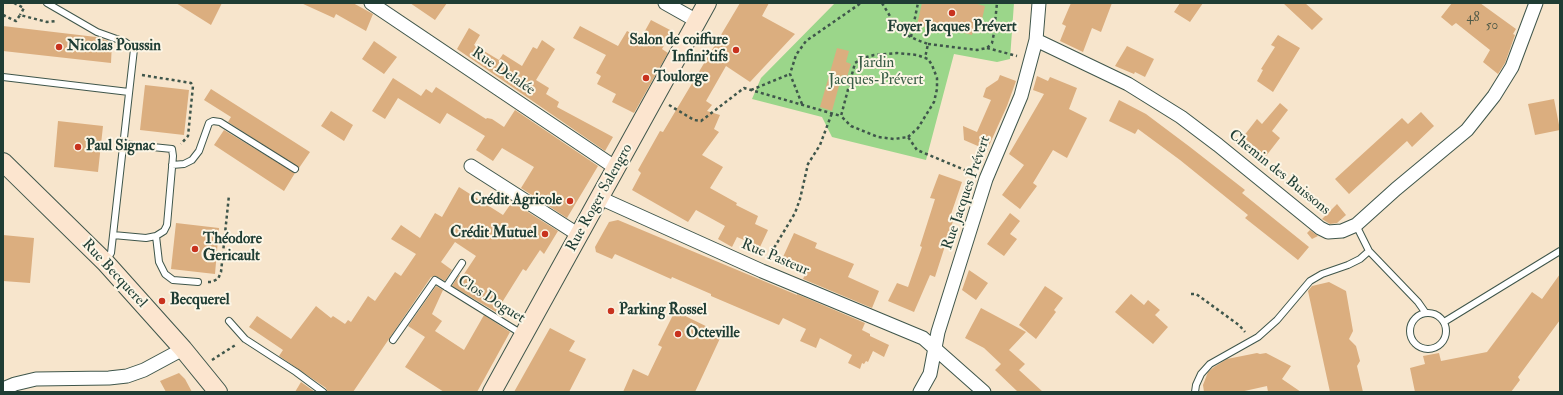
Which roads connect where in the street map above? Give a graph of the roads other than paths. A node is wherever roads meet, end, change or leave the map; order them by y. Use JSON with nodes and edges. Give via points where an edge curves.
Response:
{"nodes":[{"id":1,"x":47,"y":3,"type":"edge"},
{"id":2,"x":371,"y":3,"type":"edge"},
{"id":3,"x":665,"y":3,"type":"edge"},
{"id":4,"x":707,"y":3,"type":"edge"},
{"id":5,"x":1039,"y":3,"type":"edge"},
{"id":6,"x":1536,"y":3,"type":"edge"},
{"id":7,"x":697,"y":21,"type":"junction"},
{"id":8,"x":1036,"y":40,"type":"junction"},
{"id":9,"x":3,"y":77,"type":"edge"},
{"id":10,"x":129,"y":92,"type":"junction"},
{"id":11,"x":123,"y":144,"type":"junction"},
{"id":12,"x":3,"y":162,"type":"edge"},
{"id":13,"x":172,"y":166,"type":"junction"},
{"id":14,"x":472,"y":166,"type":"dead end"},
{"id":15,"x":616,"y":168,"type":"junction"},
{"id":16,"x":295,"y":169,"type":"dead end"},
{"id":17,"x":600,"y":198,"type":"junction"},
{"id":18,"x":1356,"y":226,"type":"junction"},
{"id":19,"x":113,"y":235,"type":"junction"},
{"id":20,"x":579,"y":235,"type":"junction"},
{"id":21,"x":156,"y":236,"type":"junction"},
{"id":22,"x":1369,"y":251,"type":"junction"},
{"id":23,"x":1560,"y":251,"type":"edge"},
{"id":24,"x":105,"y":262,"type":"junction"},
{"id":25,"x":462,"y":263,"type":"dead end"},
{"id":26,"x":198,"y":282,"type":"road end"},
{"id":27,"x":446,"y":287,"type":"junction"},
{"id":28,"x":1425,"y":312,"type":"junction"},
{"id":29,"x":229,"y":320,"type":"dead end"},
{"id":30,"x":1444,"y":322,"type":"junction"},
{"id":31,"x":523,"y":335,"type":"junction"},
{"id":32,"x":393,"y":340,"type":"dead end"},
{"id":33,"x":183,"y":349,"type":"junction"},
{"id":34,"x":935,"y":349,"type":"junction"},
{"id":35,"x":3,"y":389,"type":"edge"},
{"id":36,"x":218,"y":392,"type":"edge"},
{"id":37,"x":323,"y":392,"type":"edge"},
{"id":38,"x":492,"y":392,"type":"edge"},
{"id":39,"x":920,"y":392,"type":"edge"},
{"id":40,"x":984,"y":392,"type":"edge"},
{"id":41,"x":1195,"y":392,"type":"edge"}],
"edges":[{"from":1,"to":10,"type":"lane","via":[[97,32],[125,42],[134,49]]},
{"from":2,"to":15,"type":"street","name":"Rue Delalée"},
{"from":3,"to":7,"type":"street"},
{"from":4,"to":7,"type":"main road","name":"Rue Roger Salengro"},
{"from":5,"to":8,"type":"street","name":"Rue Jacques Prévert"},
{"from":6,"to":18,"type":"street","name":"Chemin des Buissons","via":[[1512,67],[1494,96],[1467,130]]},
{"from":7,"to":15,"type":"main road","name":"Rue Roger Salengro"},
{"from":8,"to":18,"type":"street","name":"Chemin des Buissons","via":[[1128,84],[1181,117],[1320,228],[1328,232]]},
{"from":8,"to":34,"type":"street","name":"Rue Jacques Prévert","via":[[1021,96],[986,179],[938,332]]},
{"from":9,"to":10,"type":"lane"},
{"from":10,"to":11,"type":"lane"},
{"from":11,"to":13,"type":"lane","via":[[172,149]]},
{"from":11,"to":19,"type":"lane"},
{"from":12,"to":24,"type":"main road","name":"Rue Becquerel"},
{"from":13,"to":16,"type":"lane","via":[[192,160],[199,151],[209,123],[213,121],[220,122]]},
{"from":13,"to":21,"type":"lane","via":[[167,225],[164,231]]},
{"from":14,"to":20,"type":"street"},
{"from":15,"to":17,"type":"main road","name":"Rue Roger Salengro"},
{"from":17,"to":20,"type":"main road","name":"Rue Roger Salengro"},
{"from":17,"to":34,"type":"street","name":"Rue Pasteur","via":[[762,271],[923,338]]},
{"from":18,"to":22,"type":"lane"},
{"from":19,"to":21,"type":"lane","via":[[146,238]]},
{"from":19,"to":24,"type":"lane","via":[[111,253]]},
{"from":20,"to":31,"type":"main road","name":"Rue Roger Salengro"},
{"from":21,"to":26,"type":"lane","via":[[159,262],[165,274],[173,280]]},
{"from":22,"to":28,"type":"lane"},
{"from":22,"to":41,"type":"lane","via":[[1348,265],[1310,280],[1277,320],[1258,337],[1210,364],[1201,374]]},
{"from":23,"to":30,"type":"lane"},
{"from":24,"to":33,"type":"main road","name":"Rue Becquerel"},
{"from":25,"to":27,"type":"lane","name":"Clos Doguet"},
{"from":27,"to":31,"type":"lane","name":"Clos Doguet"},
{"from":27,"to":32,"type":"lane","name":"Clos Doguet","via":[[435,280]]},
{"from":28,"to":30,"type":"lane","via":[[1436,314]]},
{"from":28,"to":30,"type":"lane","via":[[1414,318],[1409,329],[1412,340],[1420,348],[1432,349],[1442,342],[1446,332]]},
{"from":29,"to":37,"type":"lane","via":[[245,339]]},
{"from":31,"to":38,"type":"main road","name":"Rue Roger Salengro"},
{"from":33,"to":35,"type":"street","via":[[128,376],[36,380]]},
{"from":33,"to":36,"type":"main road","name":"Rue Becquerel"},
{"from":34,"to":39,"type":"street","name":"Rue Jacques Prévert","via":[[930,374]]},
{"from":34,"to":40,"type":"street","name":"Rue Pasteur"}]}
